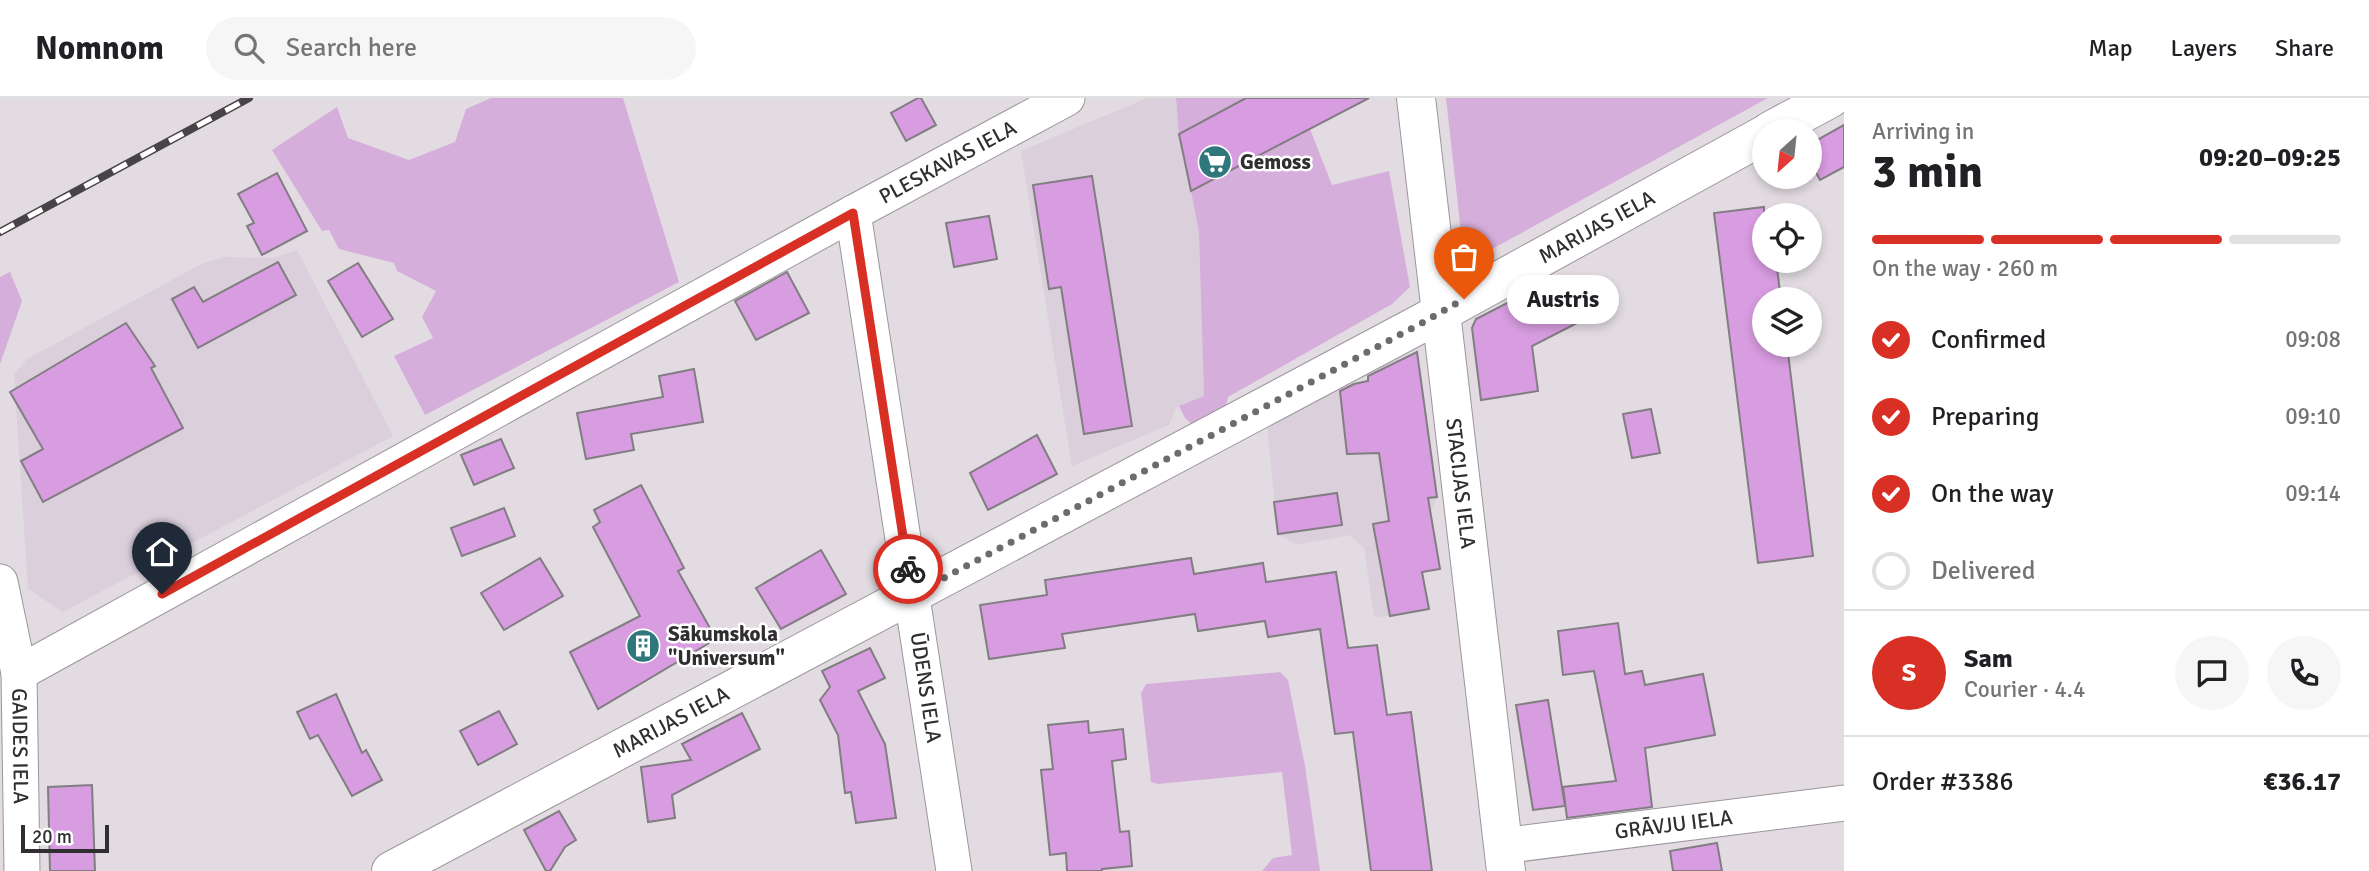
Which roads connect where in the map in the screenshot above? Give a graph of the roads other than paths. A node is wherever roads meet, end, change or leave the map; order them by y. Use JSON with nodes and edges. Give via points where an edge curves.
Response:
{"nodes":[{"id":1,"x":1067,"y":98,"type":"edge"},
{"id":2,"x":1416,"y":98,"type":"edge"},
{"id":3,"x":1831,"y":98,"type":"edge"},
{"id":4,"x":1792,"y":119,"type":"edge"},
{"id":5,"x":1752,"y":142,"type":"edge"},
{"id":6,"x":853,"y":213,"type":"junction"},
{"id":7,"x":1441,"y":311,"type":"junction"},
{"id":8,"x":0,"y":583,"type":"edge"},
{"id":9,"x":912,"y":595,"type":"junction"},
{"id":10,"x":19,"y":673,"type":"junction"},
{"id":11,"x":1844,"y":803,"type":"edge"},
{"id":12,"x":1504,"y":858,"type":"edge"},
{"id":13,"x":22,"y":871,"type":"edge"},
{"id":14,"x":391,"y":871,"type":"edge"},
{"id":15,"x":954,"y":871,"type":"edge"}],
"edges":[{"from":1,"to":6,"type":"street","name":"PLESKAVAS IELA"},
{"from":2,"to":7,"type":"street","name":"STACIJAS IELA"},
{"from":3,"to":4,"type":"street"},
{"from":5,"to":7,"type":"street","name":"MARIJAS IELA"},
{"from":6,"to":9,"type":"street","name":"ŪDENS IELA"},
{"from":6,"to":10,"type":"street","name":"PLESKAVAS IELA"},
{"from":7,"to":9,"type":"street","name":"MARIJAS IELA"},
{"from":7,"to":12,"type":"street","name":"STACIJAS IELA"},
{"from":8,"to":10,"type":"street","name":"GAIDES IELA"},
{"from":9,"to":14,"type":"street","name":"MARIJAS IELA"},
{"from":9,"to":15,"type":"street","name":"ŪDENS IELA"},
{"from":10,"to":13,"type":"street","name":"GAIDES IELA"},
{"from":11,"to":12,"type":"street","name":"GRĀVJU IELA"}]}
